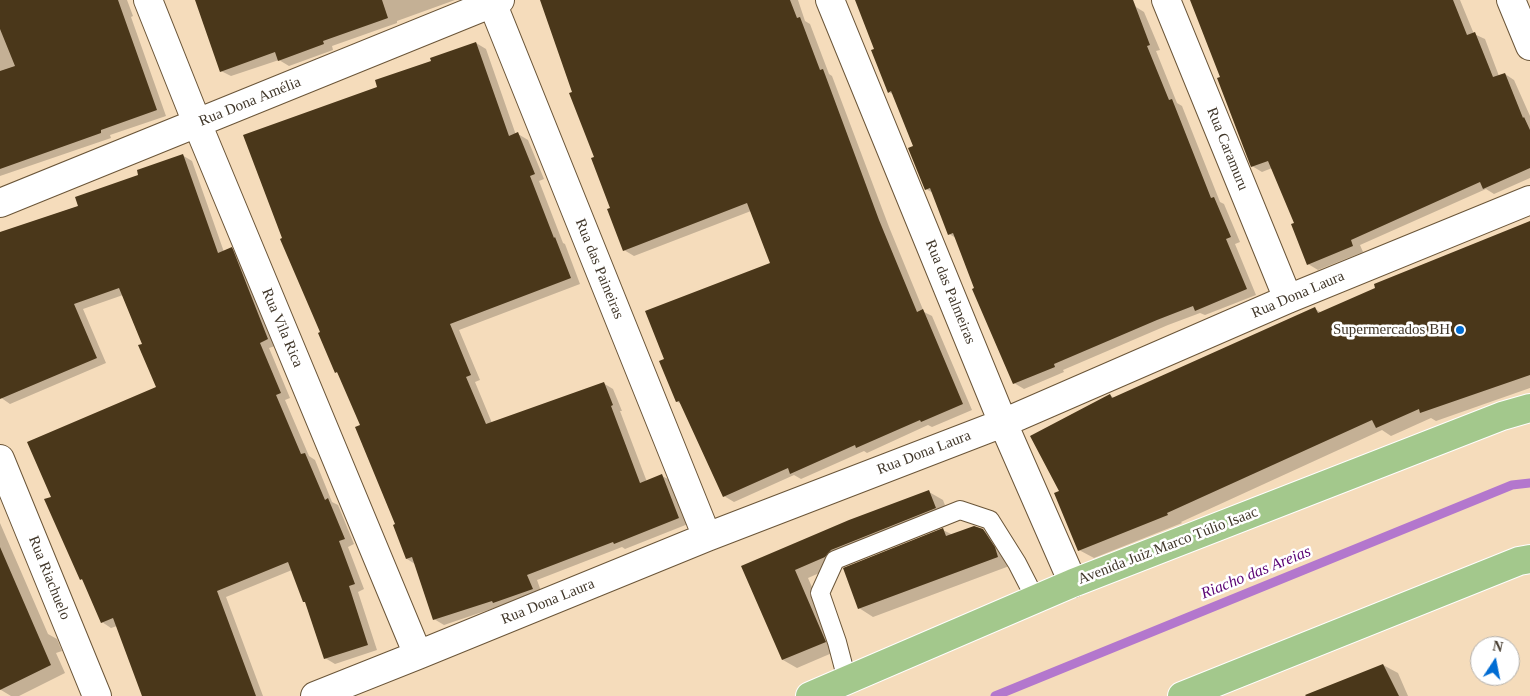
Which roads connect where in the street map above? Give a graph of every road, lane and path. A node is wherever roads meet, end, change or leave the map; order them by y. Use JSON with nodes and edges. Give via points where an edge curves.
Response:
{"nodes":[{"id":1,"x":148,"y":0,"type":"edge"},
{"id":2,"x":830,"y":0,"type":"edge"},
{"id":3,"x":1166,"y":0,"type":"edge"},
{"id":4,"x":1511,"y":0,"type":"edge"},
{"id":5,"x":494,"y":1,"type":"edge"},
{"id":6,"x":1530,"y":46,"type":"edge"},
{"id":7,"x":197,"y":123,"type":"junction"},
{"id":8,"x":1530,"y":200,"type":"edge"},
{"id":9,"x":0,"y":203,"type":"edge"},
{"id":10,"x":1288,"y":299,"type":"junction"},
{"id":11,"x":1530,"y":408,"type":"edge"},
{"id":12,"x":1003,"y":423,"type":"junction"},
{"id":13,"x":0,"y":460,"type":"edge"},
{"id":14,"x":706,"y":537,"type":"junction"},
{"id":15,"x":1530,"y":559,"type":"edge"},
{"id":16,"x":1073,"y":583,"type":"junction"},
{"id":17,"x":1036,"y":600,"type":"junction"},
{"id":18,"x":418,"y":655,"type":"junction"},
{"id":19,"x":847,"y":680,"type":"junction"},
{"id":20,"x":97,"y":696,"type":"edge"},
{"id":21,"x":315,"y":696,"type":"edge"},
{"id":22,"x":810,"y":696,"type":"edge"},
{"id":23,"x":1182,"y":696,"type":"edge"}],
"edges":[{"from":1,"to":7,"type":"street","name":"Rua Vila Rica"},
{"from":2,"to":12,"type":"street","name":"Rua das Palmeiras"},
{"from":3,"to":10,"type":"street","name":"Rua Caramuru"},
{"from":4,"to":6,"type":"street"},
{"from":5,"to":7,"type":"street","name":"Rua Dona Amélia"},
{"from":5,"to":14,"type":"street","name":"Rua das Paineiras"},
{"from":7,"to":9,"type":"street","name":"Rua Dona Amélia"},
{"from":7,"to":18,"type":"street","name":"Rua Vila Rica"},
{"from":8,"to":10,"type":"street","name":"Rua Dona Laura"},
{"from":10,"to":12,"type":"street","name":"Rua Dona Laura"},
{"from":11,"to":16,"type":"main road","name":"Avenida Juiz Marco Túlio Isaac","via":[[1502,416]]},
{"from":12,"to":14,"type":"street","name":"Rua Dona Laura"},
{"from":12,"to":16,"type":"street","name":"Rua das Palmeiras"},
{"from":13,"to":20,"type":"street","name":"Rua Riachuelo"},
{"from":14,"to":18,"type":"street","name":"Rua Dona Laura"},
{"from":15,"to":23,"type":"main road"},
{"from":16,"to":17,"type":"main road","name":"Avenida Juiz Marco Túlio Isaac"},
{"from":17,"to":19,"type":"main road","name":"Avenida Juiz Marco Túlio Isaac"},
{"from":17,"to":19,"type":"lane","via":[[1018,563],[990,520],[960,510],[835,560],[820,593]]},
{"from":18,"to":21,"type":"street","name":"Rua Dona Laura"},
{"from":19,"to":22,"type":"main road","name":"Avenida Juiz Marco Túlio Isaac"}]}
